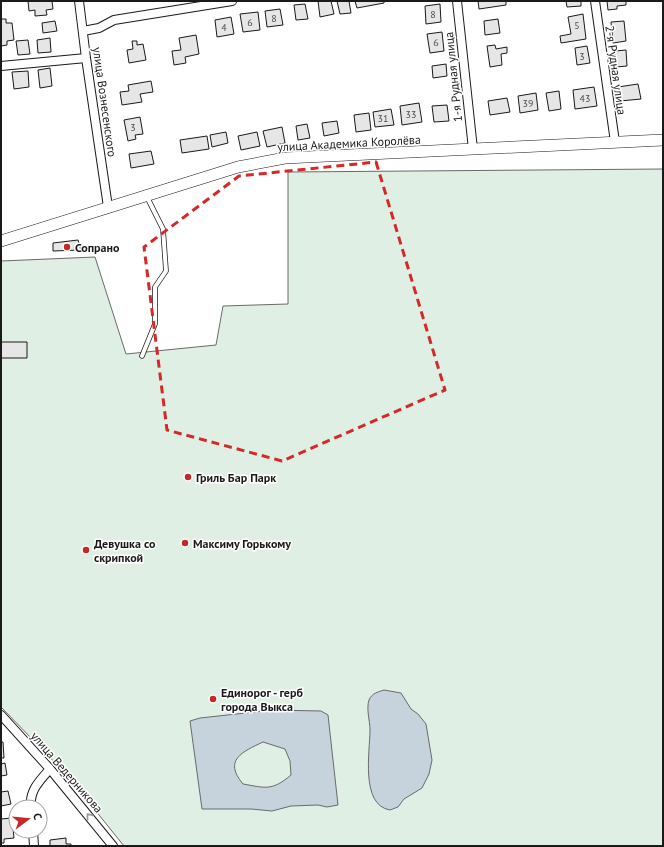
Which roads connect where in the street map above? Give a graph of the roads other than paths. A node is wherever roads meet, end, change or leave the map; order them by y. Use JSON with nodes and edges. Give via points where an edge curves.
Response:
{"nodes":[{"id":1,"x":79,"y":1,"type":"edge"},
{"id":2,"x":232,"y":1,"type":"edge"},
{"id":3,"x":457,"y":1,"type":"edge"},
{"id":4,"x":595,"y":1,"type":"edge"},
{"id":5,"x":83,"y":31,"type":"junction"},
{"id":6,"x":86,"y":58,"type":"junction"},
{"id":7,"x":1,"y":66,"type":"edge"},
{"id":8,"x":663,"y":140,"type":"edge"},
{"id":9,"x":615,"y":142,"type":"junction"},
{"id":10,"x":473,"y":150,"type":"junction"},
{"id":11,"x":146,"y":195,"type":"junction"},
{"id":12,"x":108,"y":207,"type":"junction"},
{"id":13,"x":1,"y":241,"type":"edge"},
{"id":14,"x":142,"y":356,"type":"dead end"},
{"id":15,"x":1,"y":715,"type":"edge"},
{"id":16,"x":50,"y":769,"type":"junction"},
{"id":17,"x":30,"y":799,"type":"edge"},
{"id":18,"x":113,"y":846,"type":"edge"}],
"edges":[{"from":1,"to":5,"type":"street","name":"улица Вознесенского"},
{"from":2,"to":5,"type":"street","via":[[114,20],[99,28]]},
{"from":3,"to":10,"type":"street","name":"1-я Рудная улица"},
{"from":4,"to":9,"type":"street","name":"2-я Рудная улица"},
{"from":5,"to":6,"type":"street","name":"улица Вознесенского"},
{"from":6,"to":7,"type":"street"},
{"from":6,"to":12,"type":"street","name":"улица Вознесенского"},
{"from":8,"to":9,"type":"street","name":"улица Академика Королёва"},
{"from":9,"to":10,"type":"street","name":"улица Академика Королёва"},
{"from":10,"to":11,"type":"street","name":"улица Академика Королёва","via":[[285,158],[238,167]]},
{"from":11,"to":12,"type":"street","name":"улица Академика Королёва"},
{"from":11,"to":14,"type":"lane","via":[[163,229],[166,271],[155,287],[155,324]]},
{"from":12,"to":13,"type":"street","name":"улица Академика Королёва"},
{"from":15,"to":16,"type":"street","name":"улица Ведерникова"},
{"from":16,"to":17,"type":"street","via":[[36,785]]},
{"from":18,"to":16,"type":"street","name":"улица Ведерникова","one_way":true}]}
